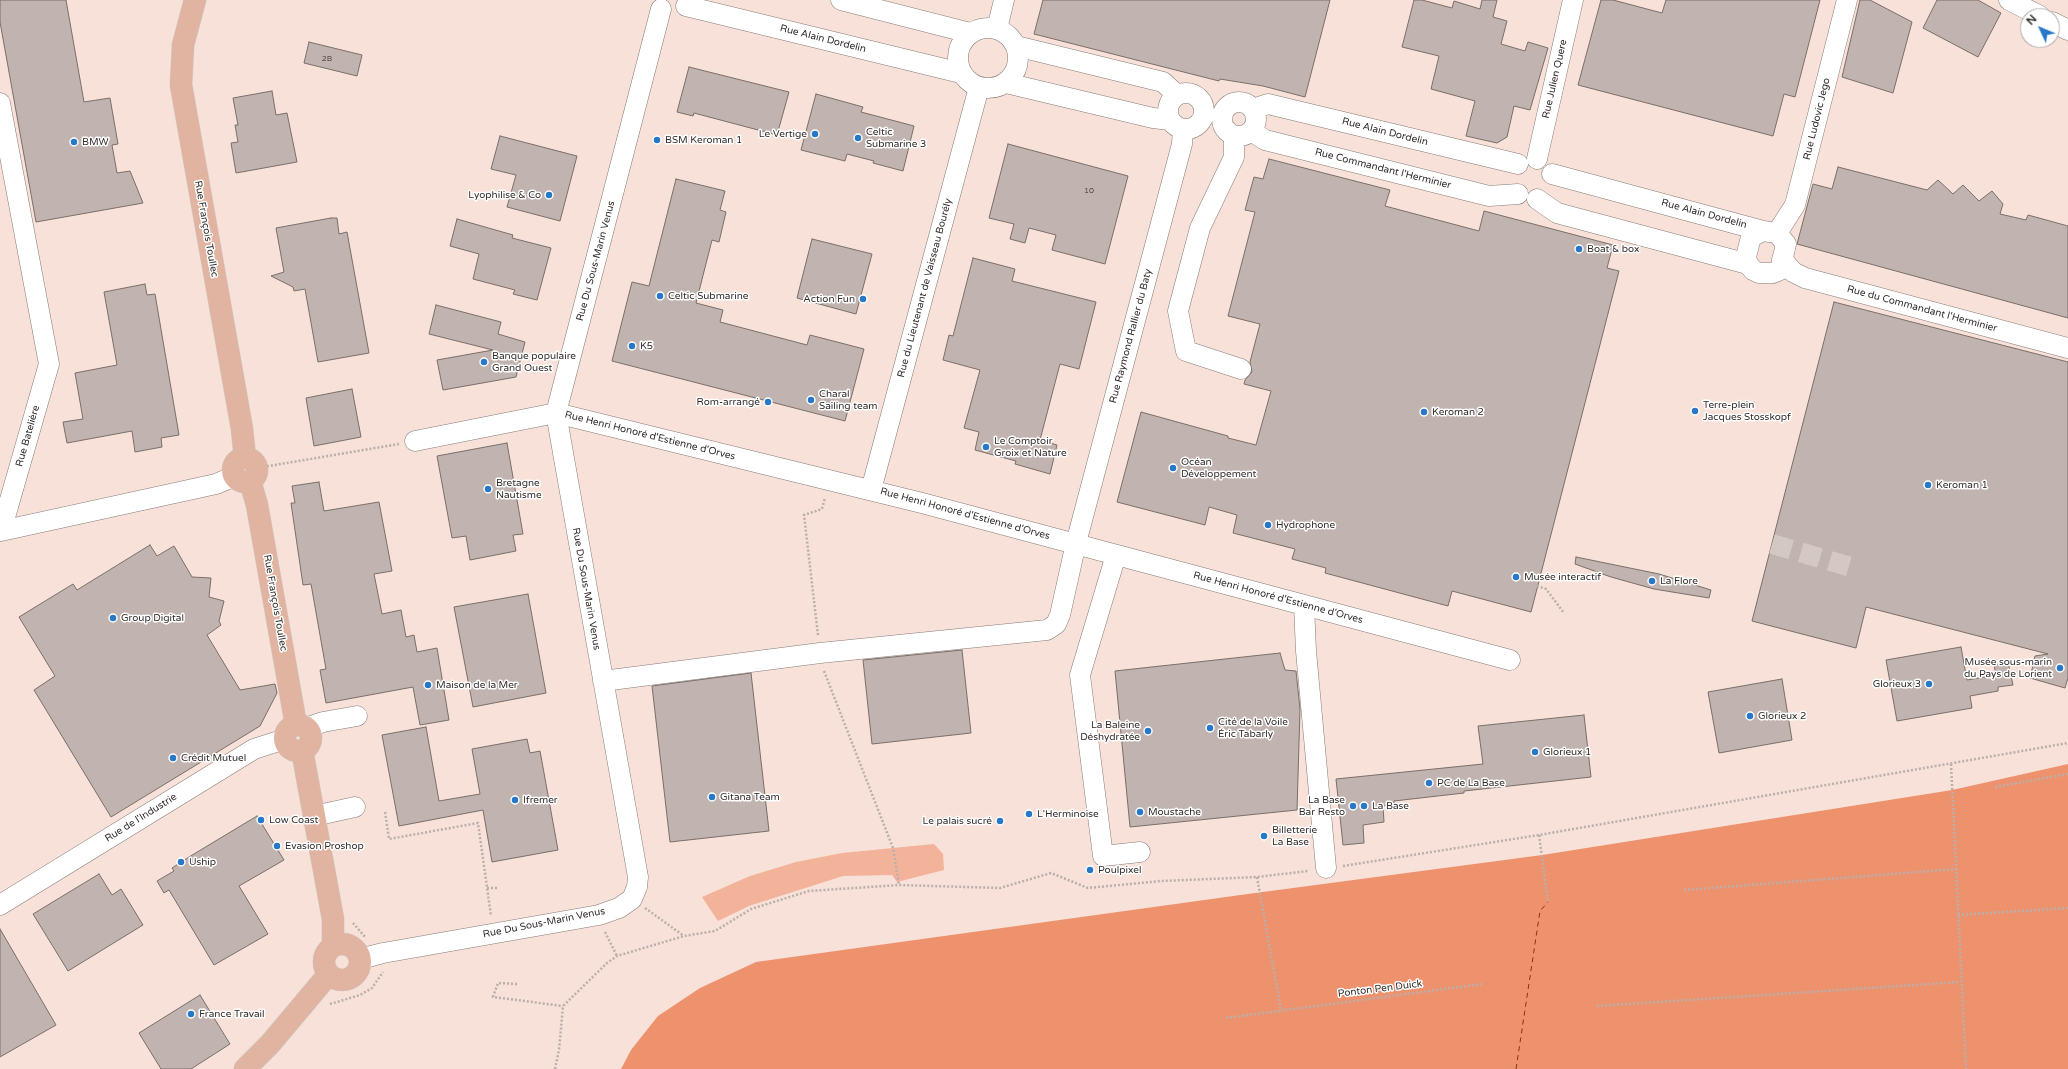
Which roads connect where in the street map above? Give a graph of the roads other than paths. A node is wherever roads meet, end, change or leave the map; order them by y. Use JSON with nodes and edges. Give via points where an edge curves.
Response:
{"nodes":[{"id":1,"x":195,"y":0,"type":"edge"},
{"id":2,"x":841,"y":0,"type":"edge"},
{"id":3,"x":1004,"y":0,"type":"edge"},
{"id":4,"x":1573,"y":0,"type":"edge"},
{"id":5,"x":1847,"y":0,"type":"edge"},
{"id":6,"x":2009,"y":0,"type":"edge"},
{"id":7,"x":689,"y":3,"type":"edge"},
{"id":8,"x":654,"y":4,"type":"edge"},
{"id":9,"x":2024,"y":8,"type":"edge"},
{"id":10,"x":997,"y":29,"type":"junction"},
{"id":11,"x":970,"y":33,"type":"junction"},
{"id":12,"x":1016,"y":46,"type":"junction"},
{"id":13,"x":961,"y":72,"type":"junction"},
{"id":14,"x":1006,"y":83,"type":"junction"},
{"id":15,"x":979,"y":87,"type":"junction"},
{"id":16,"x":1177,"y":95,"type":"junction"},
{"id":17,"x":1201,"y":101,"type":"junction"},
{"id":18,"x":0,"y":103,"type":"edge"},
{"id":19,"x":1229,"y":105,"type":"junction"},
{"id":20,"x":1253,"y":109,"type":"junction"},
{"id":21,"x":1184,"y":125,"type":"junction"},
{"id":22,"x":1237,"y":132,"type":"junction"},
{"id":23,"x":1538,"y":159,"type":"junction"},
{"id":24,"x":1518,"y":164,"type":"junction"},
{"id":25,"x":1552,"y":174,"type":"junction"},
{"id":26,"x":1527,"y":196,"type":"junction"},
{"id":27,"x":1770,"y":232,"type":"junction"},
{"id":28,"x":1782,"y":259,"type":"junction"},
{"id":29,"x":1748,"y":264,"type":"junction"},
{"id":30,"x":2068,"y":348,"type":"edge"},
{"id":31,"x":1241,"y":369,"type":"dead end"},
{"id":32,"x":556,"y":413,"type":"junction"},
{"id":33,"x":415,"y":441,"type":"road end"},
{"id":34,"x":253,"y":469,"type":"junction"},
{"id":35,"x":871,"y":490,"type":"junction"},
{"id":36,"x":1076,"y":543,"type":"junction"},
{"id":37,"x":1116,"y":555,"type":"junction"},
{"id":38,"x":1304,"y":605,"type":"junction"},
{"id":39,"x":1510,"y":660,"type":"dead end"},
{"id":40,"x":603,"y":681,"type":"junction"},
{"id":41,"x":357,"y":716,"type":"dead end"},
{"id":42,"x":297,"y":736,"type":"junction"},
{"id":43,"x":355,"y":807,"type":"dead end"},
{"id":44,"x":314,"y":816,"type":"junction"},
{"id":45,"x":1140,"y":852,"type":"dead end"},
{"id":46,"x":1326,"y":868,"type":"road end"},
{"id":47,"x":0,"y":905,"type":"edge"},
{"id":48,"x":333,"y":946,"type":"junction"},
{"id":49,"x":360,"y":959,"type":"junction"},
{"id":50,"x":328,"y":975,"type":"junction"},
{"id":51,"x":245,"y":1069,"type":"edge"}],
"edges":[{"from":1,"to":34,"type":"main road","name":"Rue François Toullec","via":[[183,45],[181,85],[242,429]]},
{"from":2,"to":11,"type":"street"},
{"from":3,"to":10,"type":"street"},
{"from":4,"to":23,"type":"street","name":"Rue Julien Quere"},
{"from":5,"to":27,"type":"street","name":"Rue Ludovic Jego","via":[[1795,205]]},
{"from":6,"to":9,"type":"street"},
{"from":7,"to":8,"type":"street","name":"Rue Alain Dordelin","via":[[674,9]]},
{"from":7,"to":13,"type":"street","name":"Rue Alain Dordelin"},
{"from":8,"to":32,"type":"street","name":"Rue Du Sous-Marin Venus"},
{"from":10,"to":11,"type":"street","via":[[988,27]]},
{"from":10,"to":12,"type":"street","via":[[1005,32]]},
{"from":11,"to":13,"type":"street","via":[[964,39],[958,56]]},
{"from":12,"to":14,"type":"street","via":[[1018,66]]},
{"from":12,"to":16,"type":"street","via":[[1163,82]]},
{"from":13,"to":15,"type":"street","name":"Rue Alain Dordelin","via":[[972,84]]},
{"from":14,"to":15,"type":"street","via":[[998,87]]},
{"from":14,"to":21,"type":"street"},
{"from":15,"to":35,"type":"street","name":"Rue du Lieutenant de Vaisseau Bourély"},
{"from":16,"to":17,"type":"street","via":[[1193,94]]},
{"from":16,"to":21,"type":"street","via":[[1168,109]]},
{"from":17,"to":19,"type":"street"},
{"from":17,"to":21,"type":"street","via":[[1204,111]]},
{"from":18,"to":34,"type":"street","name":"Rue Batelière","via":[[49,364],[1,531],[216,484]]},
{"from":19,"to":20,"type":"street","via":[[1239,101]]},
{"from":19,"to":22,"type":"street","via":[[1223,113],[1222,124]]},
{"from":20,"to":22,"type":"street","via":[[1256,120]]},
{"from":20,"to":24,"type":"street","name":"Rue Alain Dordelin","via":[[1268,104]]},
{"from":21,"to":22,"type":"street"},
{"from":21,"to":36,"type":"street","name":"Rue Raymond Rallier du Baty","via":[[1182,144]]},
{"from":22,"to":26,"type":"street","name":"Rue Commandant l'Herminier","via":[[1489,196]]},
{"from":22,"to":31,"type":"street","via":[[1234,157],[1200,228],[1178,311],[1186,352]]},
{"from":23,"to":24,"type":"street","via":[[1523,160]]},
{"from":23,"to":25,"type":"street","via":[[1549,167]]},
{"from":24,"to":26,"type":"street","via":[[1512,184]]},
{"from":25,"to":26,"type":"street","via":[[1547,191],[1542,196]]},
{"from":25,"to":27,"type":"street","name":"Rue Alain Dordelin"},
{"from":26,"to":29,"type":"street","via":[[1557,213]]},
{"from":27,"to":28,"type":"street","via":[[1786,244]]},
{"from":27,"to":29,"type":"street","via":[[1752,237],[1746,257]]},
{"from":28,"to":29,"type":"street","via":[[1780,270],[1773,273],[1759,273]]},
{"from":28,"to":30,"type":"street","name":"Rue du Commandant l'Herminier","via":[[1794,272],[1805,278]]},
{"from":32,"to":33,"type":"street","name":"Rue Henri Honoré d'Estienne d'Orves"},
{"from":32,"to":35,"type":"street","name":"Rue Henri Honoré d'Estienne d'Orves"},
{"from":32,"to":40,"type":"street","name":"Rue Du Sous-Marin Venus"},
{"from":34,"to":42,"type":"main road","name":"Rue François Toullec"},
{"from":35,"to":36,"type":"street","name":"Rue Henri Honoré d'Estienne d'Orves"},
{"from":36,"to":37,"type":"street","name":"Rue Henri Honoré d'Estienne d'Orves"},
{"from":36,"to":40,"type":"street","name":"Rue Raymond Rallier du Baty","via":[[1060,615],[1056,624],[1047,630],[820,653]]},
{"from":37,"to":38,"type":"street","name":"Rue Henri Honoré d'Estienne d'Orves"},
{"from":37,"to":45,"type":"street","via":[[1080,675],[1103,856]]},
{"from":38,"to":39,"type":"street","name":"Rue Henri Honoré d'Estienne d'Orves"},
{"from":38,"to":46,"type":"street"},
{"from":40,"to":49,"type":"street","name":"Rue Du Sous-Marin Venus","via":[[638,877],[638,887],[632,899],[619,908],[599,915],[383,952]]},
{"from":41,"to":42,"type":"street","name":"Rue de l'Industrie","via":[[323,722]]},
{"from":42,"to":44,"type":"main road","name":"Rue François Toullec"},
{"from":42,"to":47,"type":"street","name":"Rue de l'Industrie","via":[[254,749]]},
{"from":43,"to":44,"type":"street"},
{"from":44,"to":48,"type":"main road","name":"Rue François Toullec","via":[[333,919]]},
{"from":48,"to":49,"type":"main road","via":[[350,946],[355,949]]},
{"from":48,"to":50,"type":"main road","via":[[324,959]]},
{"from":49,"to":50,"type":"main road","via":[[358,971],[350,979],[338,980]]},
{"from":50,"to":51,"type":"main road","via":[[291,1020]]}]}
